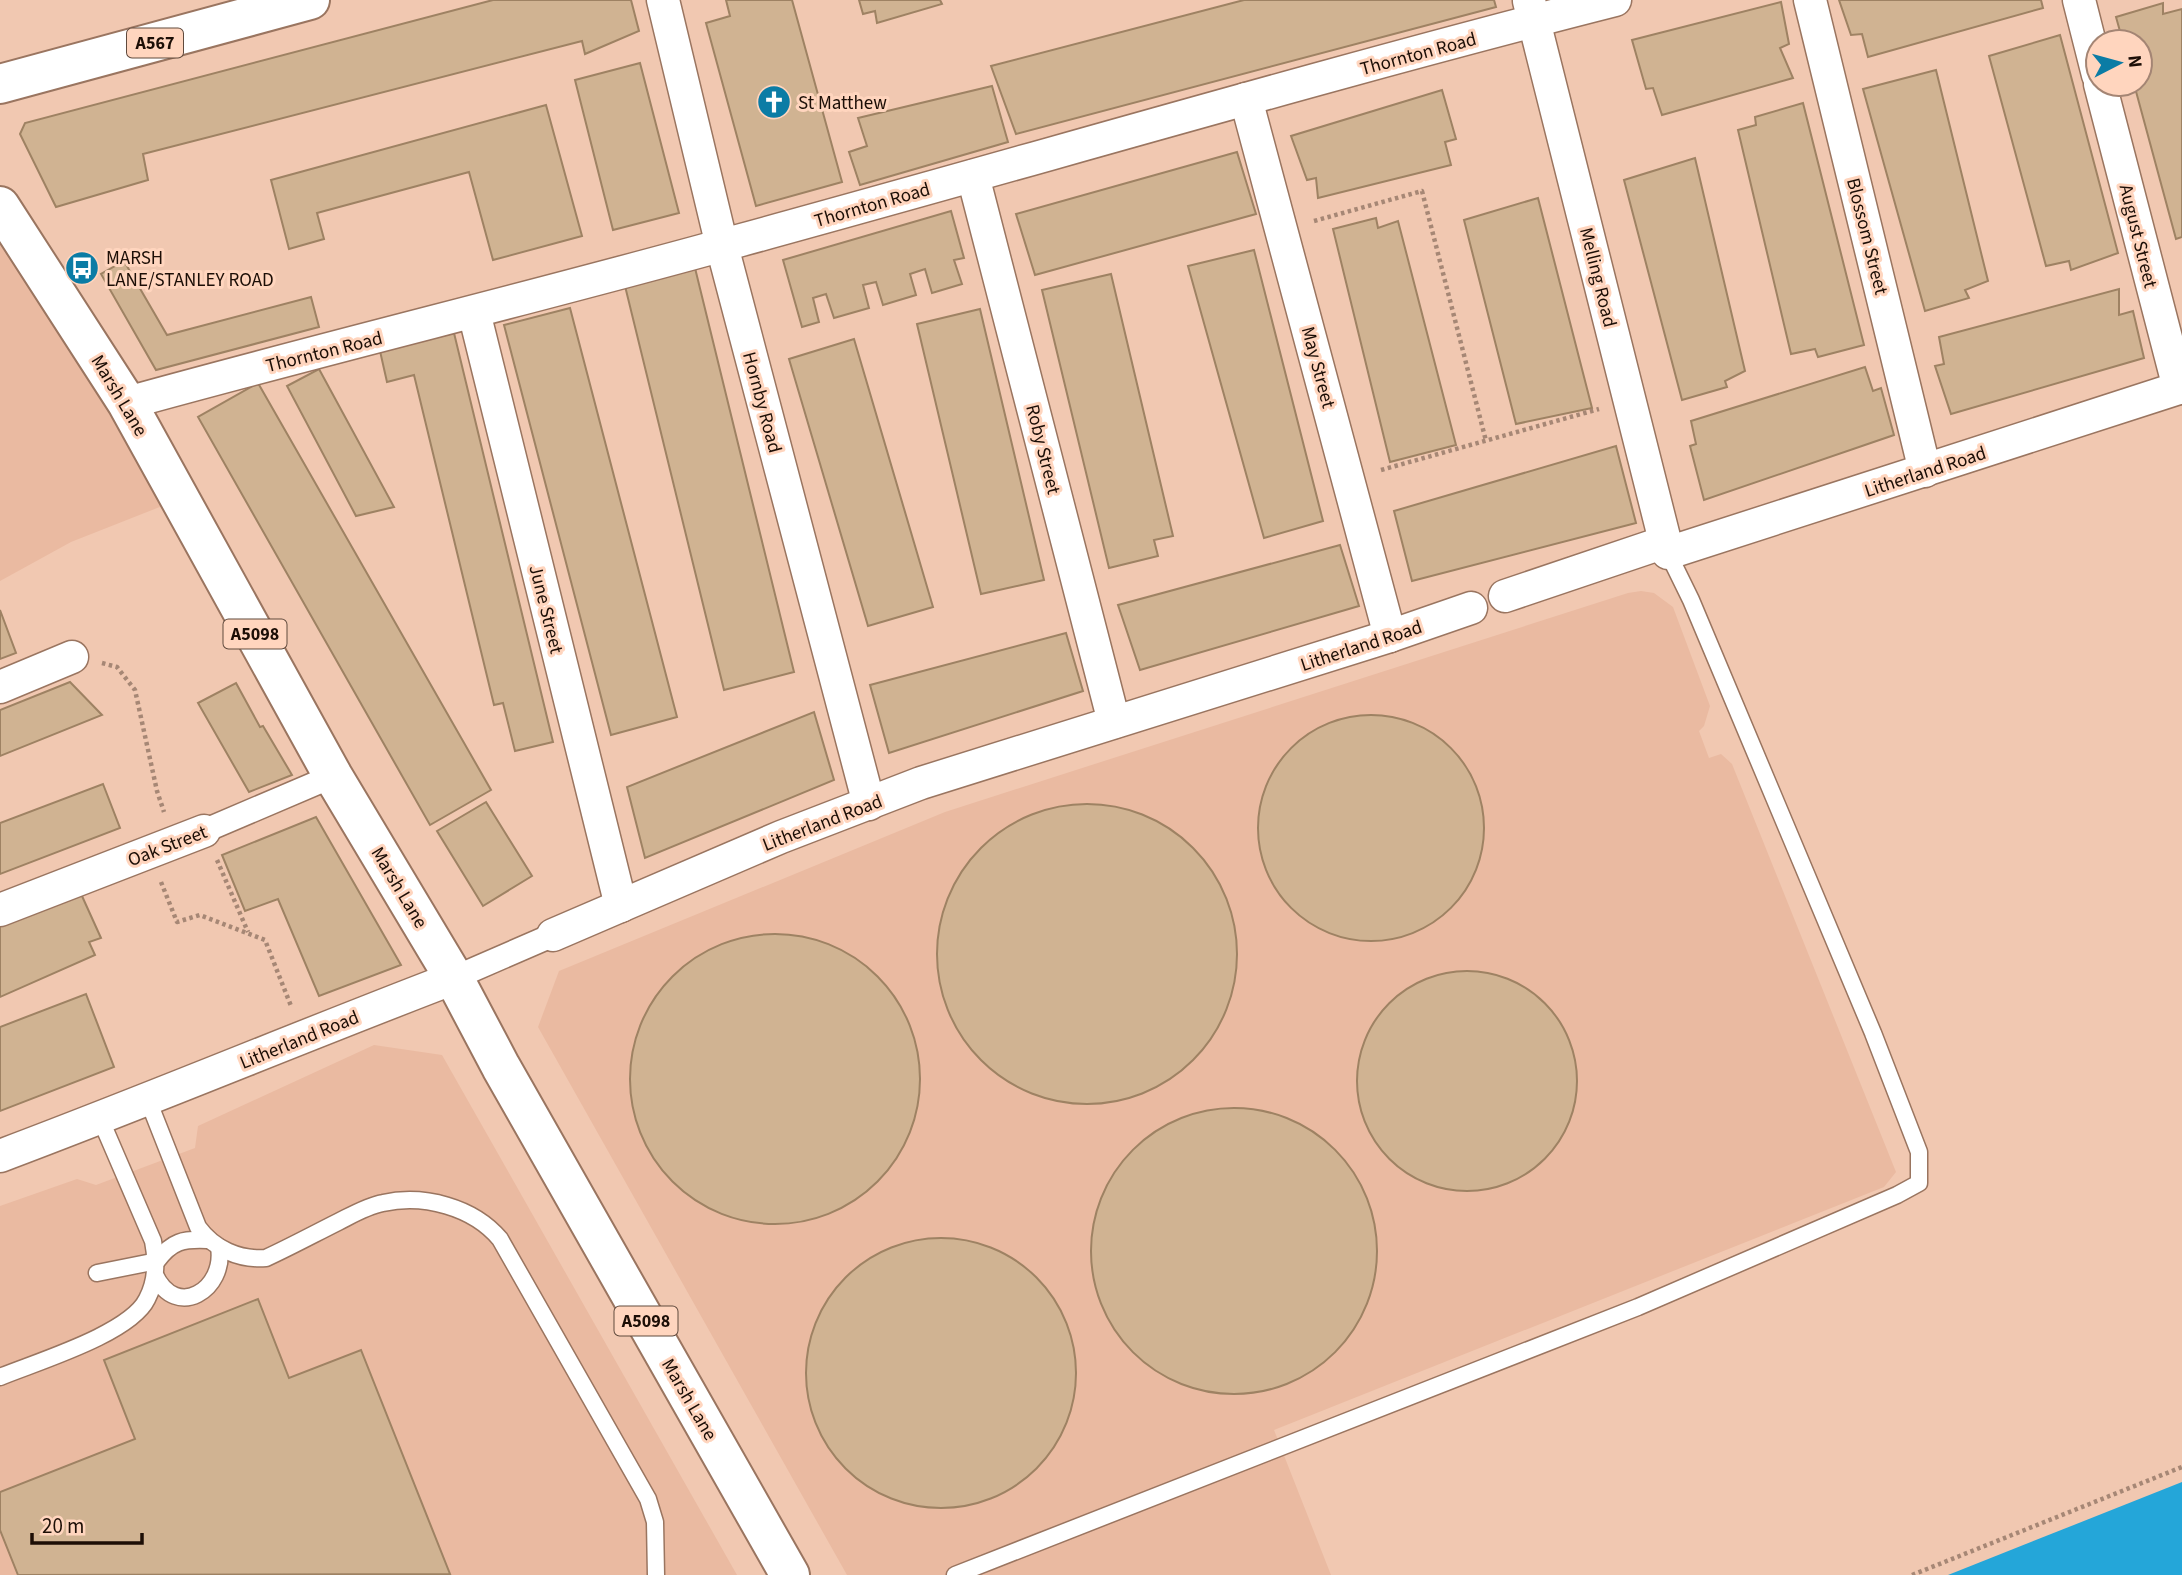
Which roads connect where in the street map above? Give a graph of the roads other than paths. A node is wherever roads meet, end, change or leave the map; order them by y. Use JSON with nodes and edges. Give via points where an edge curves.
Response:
{"nodes":[{"id":1,"x":310,"y":0,"type":"edge"},
{"id":2,"x":663,"y":0,"type":"edge"},
{"id":3,"x":1615,"y":0,"type":"edge"},
{"id":4,"x":1810,"y":0,"type":"edge"},
{"id":5,"x":2079,"y":0,"type":"edge"},
{"id":6,"x":1532,"y":11,"type":"edge"},
{"id":7,"x":2086,"y":28,"type":"edge"},
{"id":8,"x":0,"y":84,"type":"edge"},
{"id":9,"x":2104,"y":98,"type":"edge"},
{"id":10,"x":1247,"y":99,"type":"junction"},
{"id":11,"x":973,"y":176,"type":"junction"},
{"id":12,"x":0,"y":206,"type":"edge"},
{"id":13,"x":722,"y":246,"type":"junction"},
{"id":14,"x":474,"y":312,"type":"junction"},
{"id":15,"x":2180,"y":388,"type":"edge"},
{"id":16,"x":127,"y":403,"type":"junction"},
{"id":17,"x":1925,"y":471,"type":"junction"},
{"id":18,"x":1666,"y":548,"type":"junction"},
{"id":19,"x":1505,"y":596,"type":"joint"},
{"id":20,"x":1471,"y":608,"type":"joint"},
{"id":21,"x":1390,"y":636,"type":"junction"},
{"id":22,"x":72,"y":657,"type":"road end"},
{"id":23,"x":0,"y":687,"type":"edge"},
{"id":24,"x":1114,"y":722,"type":"junction"},
{"id":25,"x":333,"y":776,"type":"junction"},
{"id":26,"x":869,"y":804,"type":"junction"},
{"id":27,"x":204,"y":831,"type":"joint"},
{"id":28,"x":621,"y":906,"type":"junction"},
{"id":29,"x":0,"y":910,"type":"edge"},
{"id":30,"x":553,"y":935,"type":"joint"},
{"id":31,"x":454,"y":978,"type":"junction"},
{"id":32,"x":148,"y":1100,"type":"junction"},
{"id":33,"x":100,"y":1118,"type":"junction"},
{"id":34,"x":0,"y":1156,"type":"edge"},
{"id":35,"x":213,"y":1244,"type":"junction"},
{"id":36,"x":156,"y":1268,"type":"junction"},
{"id":37,"x":97,"y":1273,"type":"dead end"},
{"id":38,"x":0,"y":1377,"type":"edge"},
{"id":39,"x":656,"y":1575,"type":"edge"},
{"id":40,"x":790,"y":1575,"type":"edge"},
{"id":41,"x":955,"y":1575,"type":"edge"}],
"edges":[{"from":1,"to":8,"type":"main road","number":"A567"},
{"from":2,"to":13,"type":"street","name":"Hornby Road"},
{"from":3,"to":6,"type":"street","name":"Thornton Road"},
{"from":4,"to":17,"type":"street","name":"Blossom Street"},
{"from":5,"to":7,"type":"street"},
{"from":6,"to":10,"type":"street","name":"Thornton Road"},
{"from":6,"to":18,"type":"street","name":"Melling Road"},
{"from":9,"to":15,"type":"street","name":"August Street"},
{"from":10,"to":11,"type":"street","name":"Thornton Road"},
{"from":10,"to":21,"type":"street","name":"May Street"},
{"from":11,"to":13,"type":"street","name":"Thornton Road"},
{"from":11,"to":24,"type":"street","name":"Roby Street"},
{"from":12,"to":16,"type":"main road","name":"Marsh Lane","number":"A5098"},
{"from":13,"to":14,"type":"street","name":"Thornton Road"},
{"from":13,"to":26,"type":"street","name":"Hornby Road"},
{"from":14,"to":16,"type":"street","name":"Thornton Road"},
{"from":14,"to":28,"type":"street","name":"June Street"},
{"from":15,"to":17,"type":"street","name":"Litherland Road"},
{"from":16,"to":25,"type":"main road","name":"Marsh Lane","number":"A5098"},
{"from":17,"to":18,"type":"street","name":"Litherland Road"},
{"from":18,"to":19,"type":"street","name":"Litherland Road"},
{"from":18,"to":41,"type":"lane","via":[[1873,1033],[1919,1152],[1919,1183],[1638,1307]]},
{"from":19,"to":20,"type":"street","name":"Litherland Road"},
{"from":20,"to":21,"type":"street","name":"Litherland Road"},
{"from":21,"to":24,"type":"street","name":"Litherland Road"},
{"from":22,"to":23,"type":"street"},
{"from":24,"to":26,"type":"street","name":"Litherland Road"},
{"from":25,"to":27,"type":"street","name":"Oak Street"},
{"from":25,"to":31,"type":"main road","name":"Marsh Lane","number":"A5098"},
{"from":26,"to":28,"type":"street","name":"Litherland Road"},
{"from":27,"to":29,"type":"street","name":"Oak Street"},
{"from":28,"to":30,"type":"street","name":"Litherland Road"},
{"from":30,"to":31,"type":"street","name":"Litherland Road"},
{"from":31,"to":32,"type":"street","name":"Litherland Road"},
{"from":31,"to":40,"type":"main road","name":"Marsh Lane","number":"A5098"},
{"from":32,"to":33,"type":"street","name":"Litherland Road"},
{"from":32,"to":35,"type":"lane","via":[[198,1227]]},
{"from":33,"to":34,"type":"street","name":"Litherland Road"},
{"from":33,"to":36,"type":"lane","via":[[153,1241]]},
{"from":35,"to":36,"type":"lane","via":[[185,1239],[165,1249]]},
{"from":35,"to":36,"type":"lane","via":[[221,1259],[218,1274],[200,1293],[189,1297],[168,1294]]},
{"from":35,"to":39,"type":"lane","via":[[251,1259],[266,1258],[360,1211],[403,1201],[441,1204],[488,1224],[648,1499],[655,1522]]},
{"from":36,"to":37,"type":"lane"},
{"from":36,"to":38,"type":"lane","via":[[147,1301],[103,1336]]}]}
